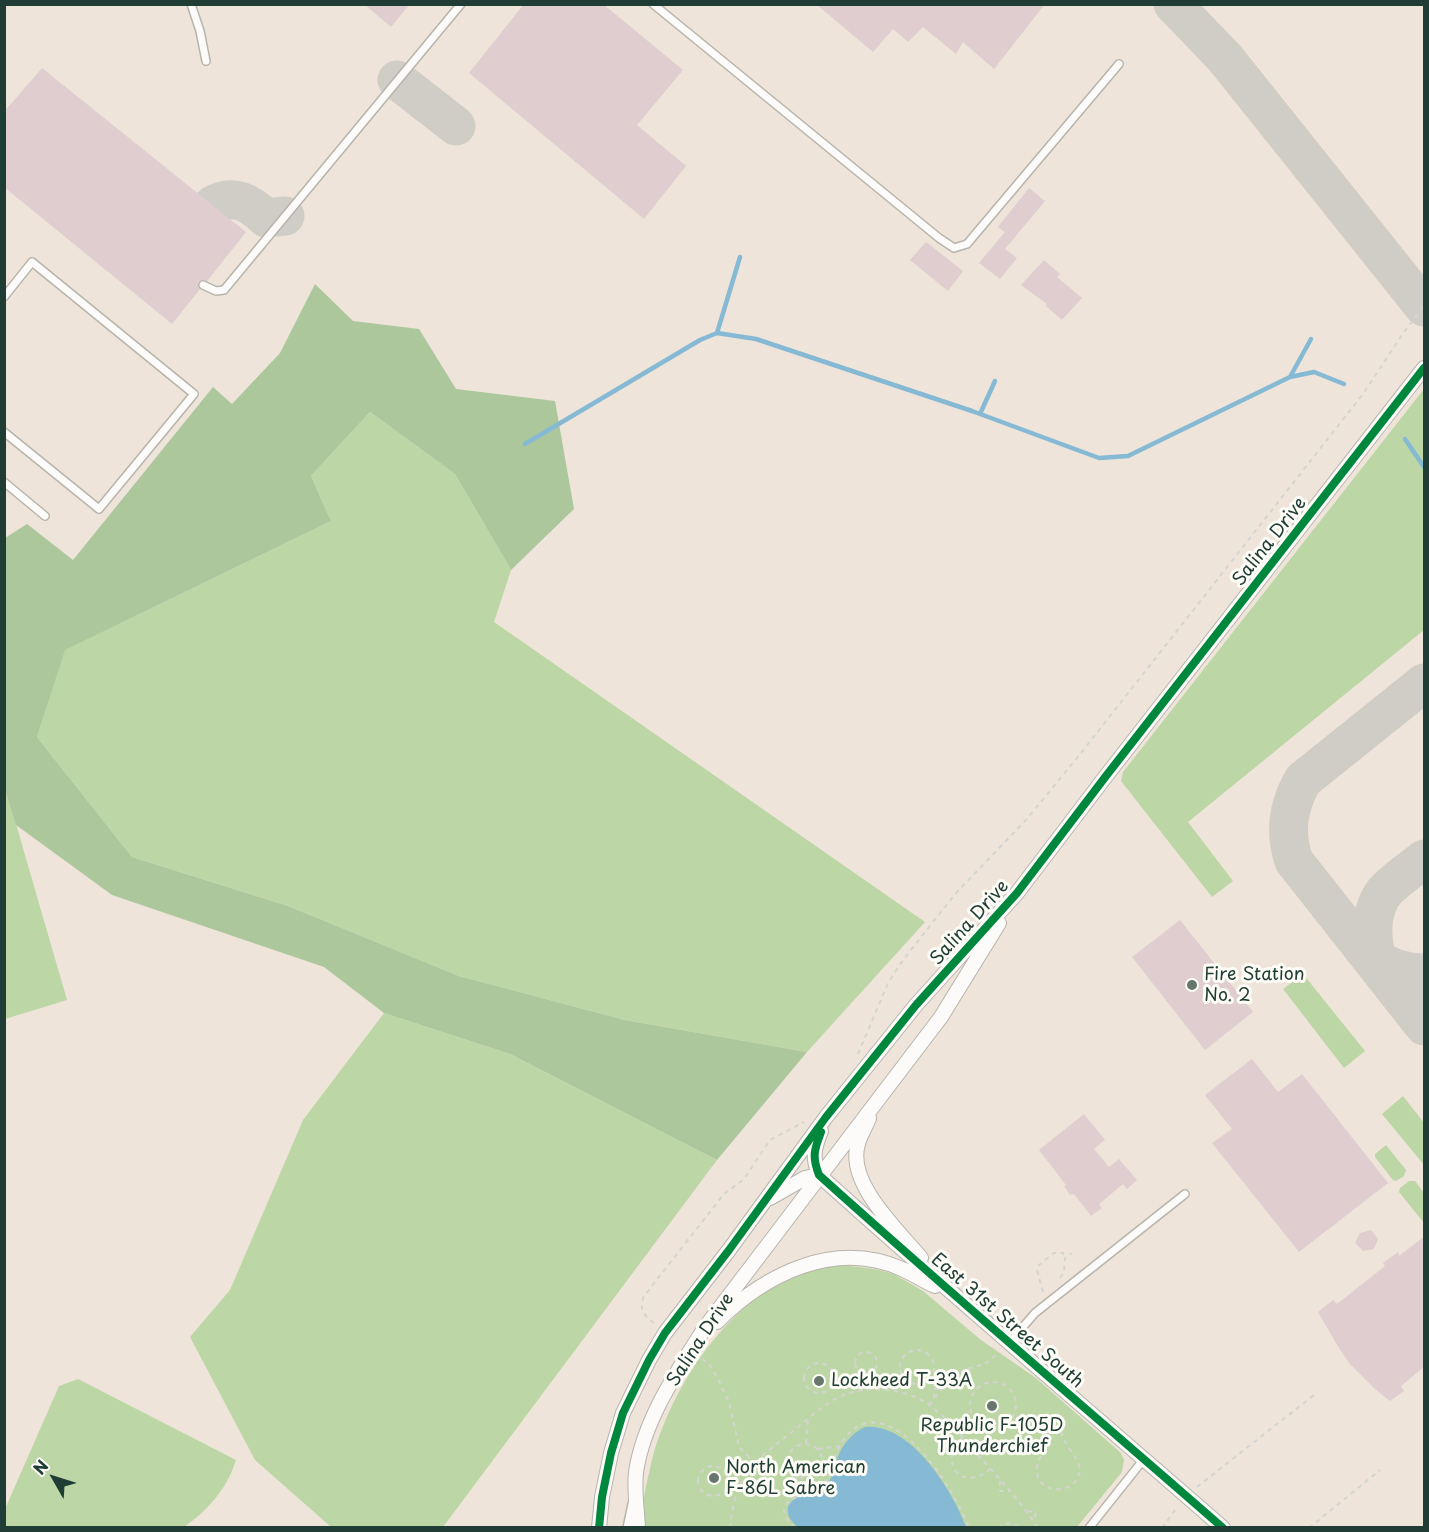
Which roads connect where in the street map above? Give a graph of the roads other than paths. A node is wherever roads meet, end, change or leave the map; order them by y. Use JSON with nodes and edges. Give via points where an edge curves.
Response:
{"nodes":[{"id":1,"x":191,"y":4,"type":"edge"},
{"id":2,"x":461,"y":4,"type":"edge"},
{"id":3,"x":654,"y":4,"type":"edge"},
{"id":4,"x":206,"y":61,"type":"dead end"},
{"id":5,"x":1119,"y":64,"type":"dead end"},
{"id":6,"x":203,"y":285,"type":"dead end"},
{"id":7,"x":4,"y":297,"type":"edge"},
{"id":8,"x":1425,"y":368,"type":"edge"},
{"id":9,"x":4,"y":432,"type":"edge"},
{"id":10,"x":4,"y":482,"type":"edge"},
{"id":11,"x":45,"y":516,"type":"dead end"},
{"id":12,"x":1017,"y":893,"type":"junction"},
{"id":13,"x":880,"y":1095,"type":"junction"},
{"id":14,"x":826,"y":1117,"type":"junction"},
{"id":15,"x":819,"y":1175,"type":"junction"},
{"id":16,"x":1185,"y":1194,"type":"dead end"},
{"id":17,"x":764,"y":1202,"type":"junction"},
{"id":18,"x":951,"y":1294,"type":"junction"},
{"id":19,"x":1010,"y":1342,"type":"junction"},
{"id":20,"x":693,"y":1347,"type":"junction"},
{"id":21,"x":1144,"y":1459,"type":"junction"},
{"id":22,"x":635,"y":1489,"type":"junction"},
{"id":23,"x":599,"y":1527,"type":"edge"},
{"id":24,"x":627,"y":1527,"type":"edge"},
{"id":25,"x":638,"y":1527,"type":"edge"},
{"id":26,"x":1089,"y":1527,"type":"edge"},
{"id":27,"x":1223,"y":1527,"type":"edge"}],
"edges":[{"from":1,"to":4,"type":"lane"},
{"from":2,"to":6,"type":"lane","via":[[224,290]]},
{"from":3,"to":5,"type":"lane","via":[[954,248],[967,243]]},
{"from":7,"to":9,"type":"lane","via":[[32,262],[194,394],[99,509]]},
{"from":8,"to":12,"type":"street","name":"Salina Drive"},
{"from":10,"to":11,"type":"lane"},
{"from":12,"to":13,"type":"street","name":"Salina Drive","via":[[941,1017]]},
{"from":12,"to":14,"type":"street","name":"Salina Drive","via":[[916,1005]]},
{"from":13,"to":15,"type":"street","name":"Salina Drive"},
{"from":13,"to":18,"type":"street","name":"Salina Drive","via":[[857,1145],[858,1172],[868,1194]]},
{"from":14,"to":15,"type":"street","via":[[813,1160]]},
{"from":14,"to":17,"type":"street","name":"Salina Drive"},
{"from":15,"to":17,"type":"street","name":"Salina Drive","via":[[805,1178]]},
{"from":15,"to":18,"type":"street","name":"East 31st Street South"},
{"from":15,"to":20,"type":"street","name":"Salina Drive"},
{"from":16,"to":19,"type":"lane","via":[[1035,1313]]},
{"from":17,"to":23,"type":"street","name":"Salina Drive","via":[[649,1360],[623,1413],[604,1486]]},
{"from":18,"to":19,"type":"street","name":"East 31st Street South"},
{"from":18,"to":20,"type":"street","name":"East 31st Street South","via":[[901,1268],[876,1261],[836,1258],[813,1262],[760,1286]]},
{"from":19,"to":21,"type":"street","name":"East 31st Street South"},
{"from":20,"to":22,"type":"street","name":"Salina Drive","via":[[649,1427]]},
{"from":21,"to":26,"type":"lane"},
{"from":21,"to":27,"type":"street","name":"East 31st Street South"},
{"from":22,"to":24,"type":"lane"},
{"from":22,"to":25,"type":"street","name":"Salina Drive"}]}
